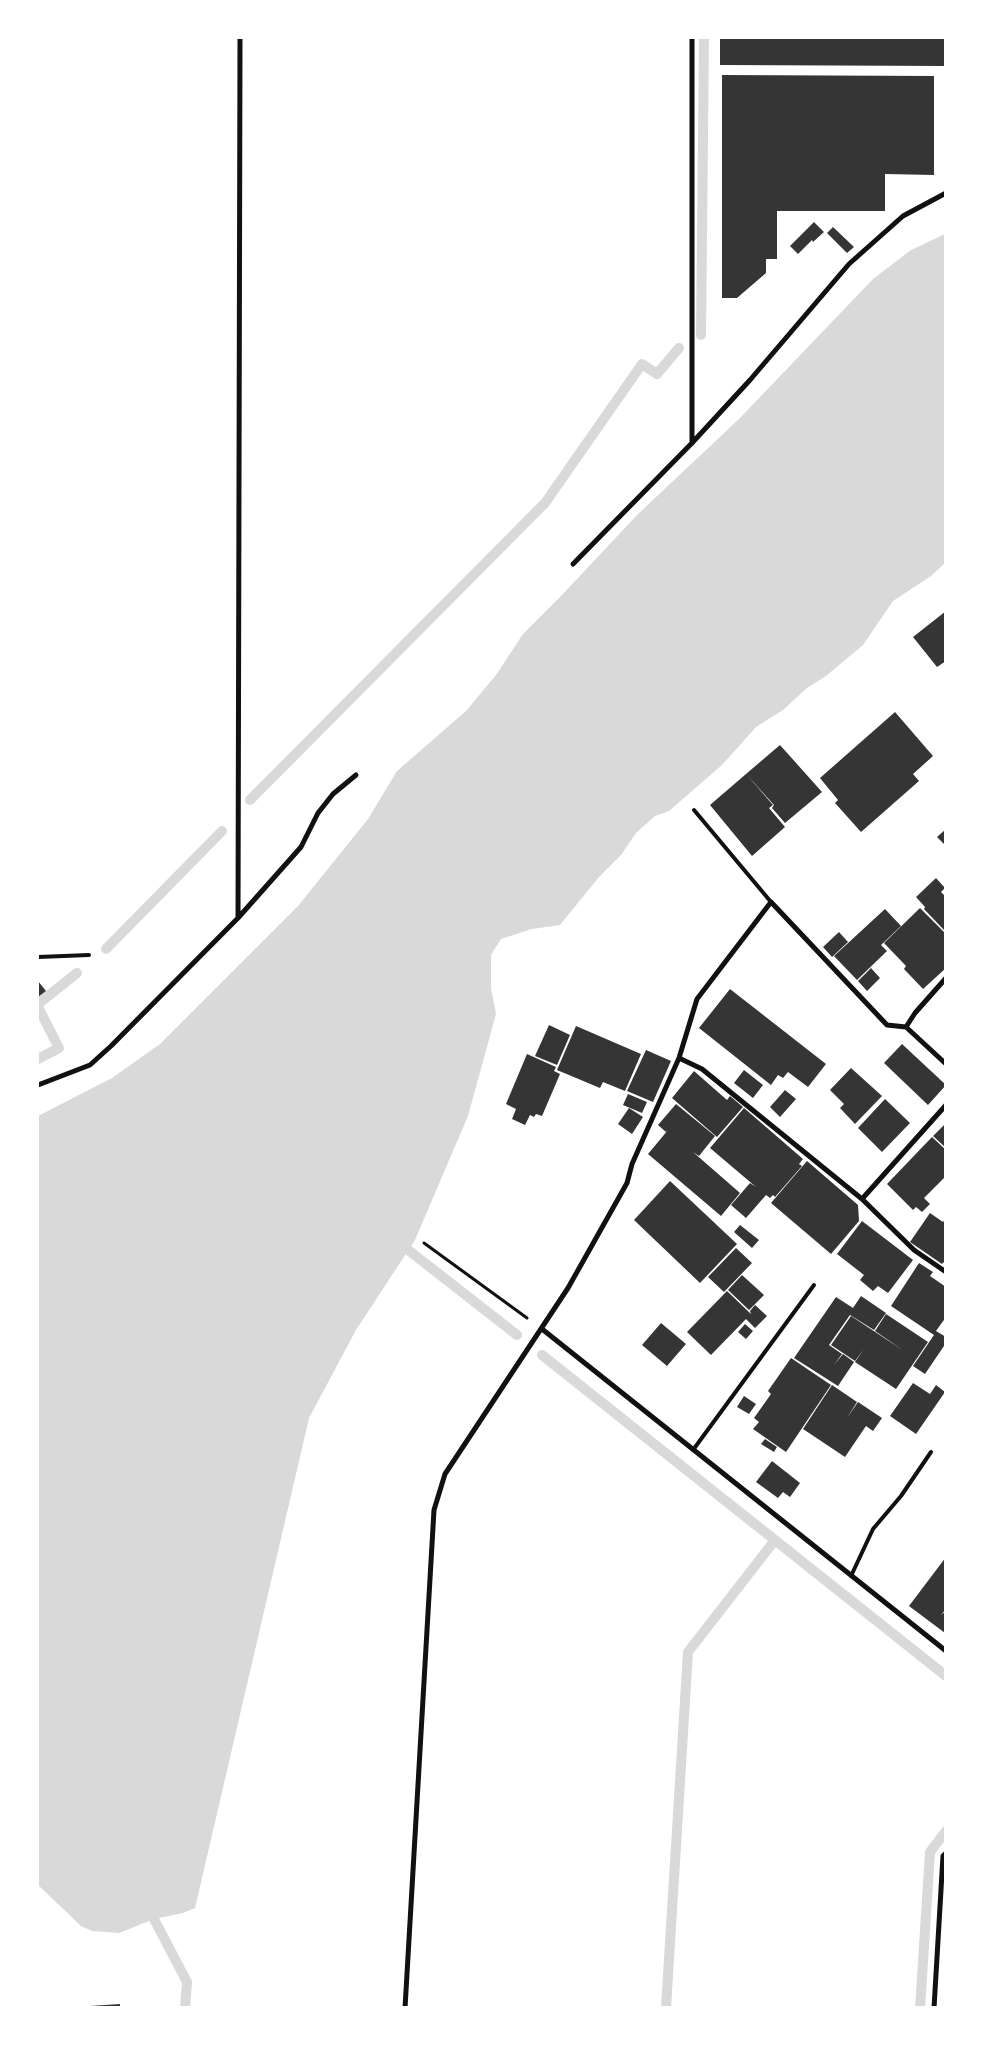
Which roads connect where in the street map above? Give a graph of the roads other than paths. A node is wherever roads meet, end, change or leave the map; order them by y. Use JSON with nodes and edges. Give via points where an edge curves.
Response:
{"nodes":[{"id":1,"x":240,"y":38,"type":"edge"},
{"id":2,"x":692,"y":38,"type":"edge"},
{"id":3,"x":946,"y":192,"type":"edge"},
{"id":4,"x":692,"y":443,"type":"junction"},
{"id":5,"x":573,"y":564,"type":"dead end"},
{"id":6,"x":356,"y":775,"type":"dead end"},
{"id":7,"x":694,"y":810,"type":"dead end"},
{"id":8,"x":771,"y":902,"type":"junction"},
{"id":9,"x":238,"y":918,"type":"junction"},
{"id":10,"x":89,"y":955,"type":"dead end"},
{"id":11,"x":38,"y":957,"type":"edge"},
{"id":12,"x":946,"y":978,"type":"edge"},
{"id":13,"x":906,"y":1027,"type":"junction"},
{"id":14,"x":679,"y":1058,"type":"junction"},
{"id":15,"x":946,"y":1064,"type":"edge"},
{"id":16,"x":38,"y":1085,"type":"edge"},
{"id":17,"x":946,"y":1105,"type":"edge"},
{"id":18,"x":862,"y":1199,"type":"junction"},
{"id":19,"x":946,"y":1272,"type":"edge"},
{"id":20,"x":814,"y":1285,"type":"dead end"},
{"id":21,"x":542,"y":1329,"type":"junction"},
{"id":22,"x":693,"y":1450,"type":"junction"},
{"id":23,"x":931,"y":1452,"type":"dead end"},
{"id":24,"x":851,"y":1576,"type":"junction"},
{"id":25,"x":946,"y":1651,"type":"edge"},
{"id":26,"x":946,"y":1853,"type":"edge"},
{"id":27,"x":405,"y":2008,"type":"edge"},
{"id":28,"x":934,"y":2008,"type":"edge"}],
"edges":[{"from":1,"to":9,"type":"street"},
{"from":2,"to":4,"type":"street"},
{"from":3,"to":4,"type":"street","via":[[903,216],[850,264]]},
{"from":4,"to":5,"type":"street"},
{"from":6,"to":9,"type":"street","via":[[333,794],[318,813],[300,847]]},
{"from":7,"to":8,"type":"lane"},
{"from":8,"to":13,"type":"street","via":[[887,1025]]},
{"from":8,"to":14,"type":"street","via":[[697,999]]},
{"from":9,"to":16,"type":"street","via":[[90,1065]]},
{"from":10,"to":11,"type":"lane"},
{"from":12,"to":13,"type":"street","via":[[914,1012]]},
{"from":13,"to":15,"type":"street"},
{"from":14,"to":18,"type":"street","via":[[702,1069]]},
{"from":14,"to":21,"type":"street","via":[[627,1182]]},
{"from":17,"to":18,"type":"street"},
{"from":18,"to":19,"type":"street","via":[[914,1250]]},
{"from":20,"to":22,"type":"lane"},
{"from":21,"to":22,"type":"street"},
{"from":21,"to":27,"type":"street","via":[[446,1474],[434,1510]]},
{"from":22,"to":24,"type":"street"},
{"from":23,"to":24,"type":"lane","via":[[901,1496],[872,1530]]},
{"from":24,"to":25,"type":"street"},
{"from":26,"to":28,"type":"street","via":[[943,1856]]}]}
